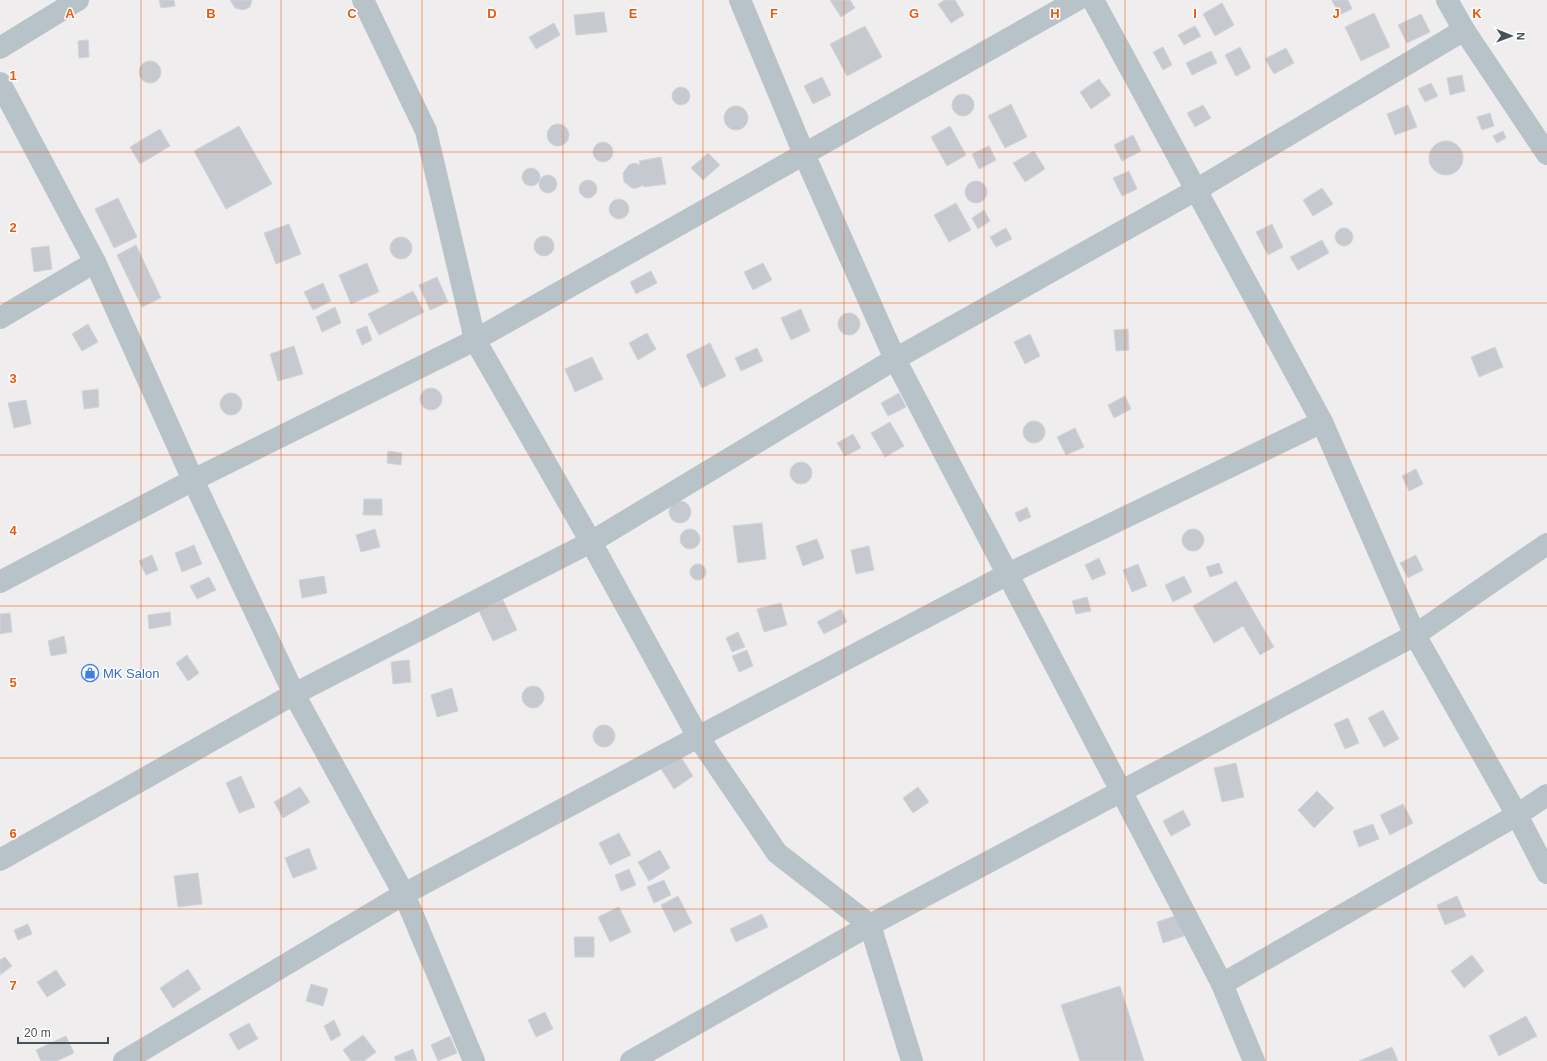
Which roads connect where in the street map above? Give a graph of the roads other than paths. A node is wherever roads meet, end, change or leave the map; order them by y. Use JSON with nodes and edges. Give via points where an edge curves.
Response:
{"nodes":[{"id":1,"x":78,"y":0,"type":"edge"},
{"id":2,"x":363,"y":0,"type":"edge"},
{"id":3,"x":740,"y":0,"type":"edge"},
{"id":4,"x":1077,"y":0,"type":"edge"},
{"id":5,"x":1093,"y":0,"type":"edge"},
{"id":6,"x":1447,"y":0,"type":"edge"},
{"id":7,"x":1464,"y":30,"type":"junction"},
{"id":8,"x":0,"y":48,"type":"edge"},
{"id":9,"x":0,"y":83,"type":"edge"},
{"id":10,"x":804,"y":154,"type":"junction"},
{"id":11,"x":1547,"y":154,"type":"edge"},
{"id":12,"x":1196,"y":190,"type":"junction"},
{"id":13,"x":95,"y":262,"type":"junction"},
{"id":14,"x":0,"y":318,"type":"edge"},
{"id":15,"x":475,"y":340,"type":"junction"},
{"id":16,"x":896,"y":359,"type":"junction"},
{"id":17,"x":1322,"y":422,"type":"junction"},
{"id":18,"x":193,"y":480,"type":"junction"},
{"id":19,"x":591,"y":542,"type":"junction"},
{"id":20,"x":1547,"y":544,"type":"edge"},
{"id":21,"x":1008,"y":574,"type":"junction"},
{"id":22,"x":0,"y":582,"type":"edge"},
{"id":23,"x":1415,"y":635,"type":"junction"},
{"id":24,"x":294,"y":694,"type":"junction"},
{"id":25,"x":698,"y":737,"type":"junction"},
{"id":26,"x":1120,"y":792,"type":"junction"},
{"id":27,"x":1547,"y":795,"type":"edge"},
{"id":28,"x":1517,"y":815,"type":"junction"},
{"id":29,"x":0,"y":860,"type":"edge"},
{"id":30,"x":1547,"y":873,"type":"edge"},
{"id":31,"x":404,"y":894,"type":"junction"},
{"id":32,"x":870,"y":925,"type":"junction"},
{"id":33,"x":1222,"y":984,"type":"junction"},
{"id":34,"x":124,"y":1061,"type":"edge"},
{"id":35,"x":474,"y":1061,"type":"edge"},
{"id":36,"x":631,"y":1061,"type":"edge"},
{"id":37,"x":912,"y":1061,"type":"edge"},
{"id":38,"x":1254,"y":1061,"type":"edge"}],
"edges":[{"from":1,"to":8,"type":"street"},
{"from":2,"to":15,"type":"street","via":[[426,131]]},
{"from":3,"to":10,"type":"street"},
{"from":4,"to":10,"type":"street"},
{"from":5,"to":12,"type":"street"},
{"from":6,"to":7,"type":"street"},
{"from":7,"to":11,"type":"street"},
{"from":7,"to":12,"type":"street"},
{"from":9,"to":13,"type":"street"},
{"from":10,"to":15,"type":"street"},
{"from":10,"to":16,"type":"street"},
{"from":12,"to":16,"type":"street"},
{"from":12,"to":17,"type":"street"},
{"from":13,"to":14,"type":"street"},
{"from":13,"to":18,"type":"street"},
{"from":15,"to":18,"type":"street"},
{"from":15,"to":19,"type":"street"},
{"from":16,"to":19,"type":"street"},
{"from":16,"to":21,"type":"street"},
{"from":17,"to":21,"type":"street"},
{"from":17,"to":23,"type":"street"},
{"from":18,"to":22,"type":"street"},
{"from":18,"to":24,"type":"street"},
{"from":19,"to":24,"type":"street"},
{"from":19,"to":25,"type":"street"},
{"from":20,"to":23,"type":"street"},
{"from":21,"to":25,"type":"street"},
{"from":21,"to":26,"type":"street"},
{"from":23,"to":26,"type":"street"},
{"from":23,"to":28,"type":"street"},
{"from":24,"to":29,"type":"street"},
{"from":24,"to":31,"type":"street"},
{"from":25,"to":31,"type":"street"},
{"from":25,"to":32,"type":"street","via":[[777,853]]},
{"from":26,"to":32,"type":"street"},
{"from":26,"to":33,"type":"street"},
{"from":27,"to":28,"type":"street"},
{"from":28,"to":30,"type":"street"},
{"from":28,"to":33,"type":"street"},
{"from":31,"to":34,"type":"street"},
{"from":31,"to":35,"type":"street"},
{"from":32,"to":36,"type":"street"},
{"from":32,"to":37,"type":"street"},
{"from":33,"to":38,"type":"street"}]}
